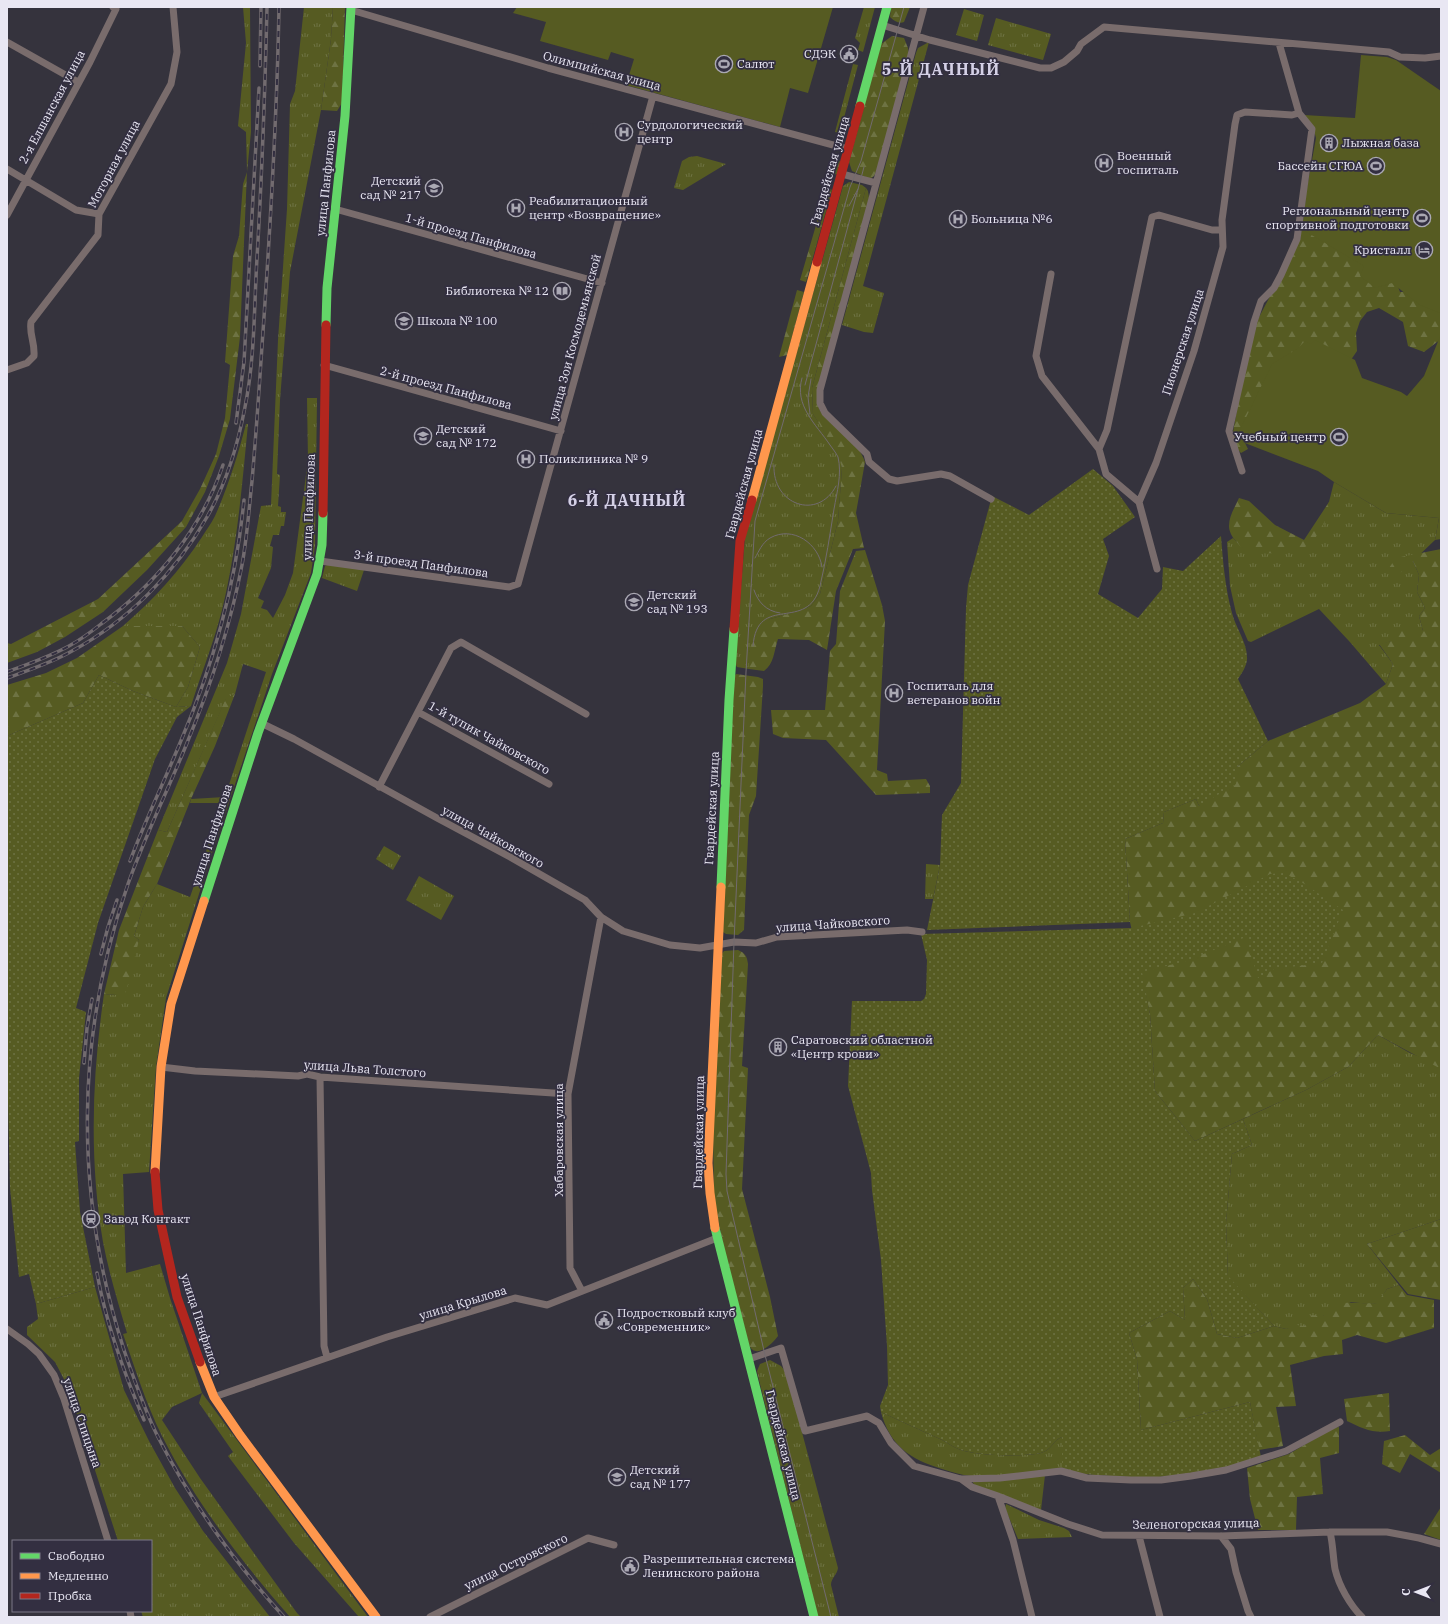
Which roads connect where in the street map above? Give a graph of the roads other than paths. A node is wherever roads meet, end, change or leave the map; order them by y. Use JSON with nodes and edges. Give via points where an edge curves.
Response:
{"nodes":[{"id":1,"x":173,"y":7,"type":"edge"},
{"id":2,"x":887,"y":7,"type":"edge"},
{"id":3,"x":924,"y":7,"type":"edge"},
{"id":4,"x":115,"y":8,"type":"edge"},
{"id":5,"x":351,"y":9,"type":"edge"},
{"id":6,"x":882,"y":25,"type":"junction"},
{"id":7,"x":916,"y":35,"type":"junction"},
{"id":8,"x":7,"y":42,"type":"edge"},
{"id":9,"x":1279,"y":43,"type":"junction"},
{"id":10,"x":1441,"y":56,"type":"edge"},
{"id":11,"x":78,"y":82,"type":"junction"},
{"id":12,"x":653,"y":96,"type":"junction"},
{"id":13,"x":1299,"y":113,"type":"junction"},
{"id":14,"x":848,"y":149,"type":"junction"},
{"id":15,"x":7,"y":169,"type":"edge"},
{"id":16,"x":842,"y":174,"type":"junction"},
{"id":17,"x":25,"y":180,"type":"junction"},
{"id":18,"x":876,"y":184,"type":"junction"},
{"id":19,"x":335,"y":209,"type":"junction"},
{"id":20,"x":99,"y":214,"type":"junction"},
{"id":21,"x":7,"y":215,"type":"edge"},
{"id":22,"x":1222,"y":230,"type":"junction"},
{"id":23,"x":1051,"y":274,"type":"dead end"},
{"id":24,"x":602,"y":283,"type":"junction"},
{"id":25,"x":324,"y":365,"type":"junction"},
{"id":26,"x":7,"y":370,"type":"edge"},
{"id":27,"x":561,"y":430,"type":"junction"},
{"id":28,"x":1098,"y":449,"type":"junction"},
{"id":29,"x":1242,"y":471,"type":"dead end"},
{"id":30,"x":991,"y":499,"type":"dead end"},
{"id":31,"x":1139,"y":502,"type":"junction"},
{"id":32,"x":320,"y":561,"type":"junction"},
{"id":33,"x":1157,"y":569,"type":"dead end"},
{"id":34,"x":518,"y":584,"type":"joint"},
{"id":35,"x":418,"y":712,"type":"junction"},
{"id":36,"x":586,"y":714,"type":"dead end"},
{"id":37,"x":261,"y":724,"type":"junction"},
{"id":38,"x":549,"y":784,"type":"dead end"},
{"id":39,"x":379,"y":787,"type":"junction"},
{"id":40,"x":601,"y":917,"type":"junction"},
{"id":41,"x":922,"y":932,"type":"dead end"},
{"id":42,"x":717,"y":945,"type":"junction"},
{"id":43,"x":161,"y":1067,"type":"junction"},
{"id":44,"x":320,"y":1077,"type":"junction"},
{"id":45,"x":568,"y":1094,"type":"junction"},
{"id":46,"x":717,"y":1238,"type":"junction"},
{"id":47,"x":582,"y":1291,"type":"junction"},
{"id":48,"x":7,"y":1329,"type":"edge"},
{"id":49,"x":327,"y":1357,"type":"junction"},
{"id":50,"x":749,"y":1359,"type":"junction"},
{"id":51,"x":214,"y":1398,"type":"junction"},
{"id":52,"x":1340,"y":1422,"type":"dead end"},
{"id":53,"x":961,"y":1479,"type":"junction"},
{"id":54,"x":998,"y":1496,"type":"junction"},
{"id":55,"x":1330,"y":1532,"type":"junction"},
{"id":56,"x":1139,"y":1536,"type":"junction"},
{"id":57,"x":1221,"y":1536,"type":"junction"},
{"id":58,"x":108,"y":1540,"type":"edge"},
{"id":59,"x":1441,"y":1544,"type":"edge"},
{"id":60,"x":614,"y":1545,"type":"dead end"},
{"id":61,"x":376,"y":1617,"type":"edge"},
{"id":62,"x":430,"y":1617,"type":"edge"},
{"id":63,"x":814,"y":1617,"type":"edge"},
{"id":64,"x":1032,"y":1617,"type":"edge"},
{"id":65,"x":1160,"y":1617,"type":"edge"},
{"id":66,"x":1251,"y":1617,"type":"edge"},
{"id":67,"x":1362,"y":1617,"type":"edge"}],
"edges":[{"from":1,"to":20,"type":"street","name":"Моторная улица","via":[[177,52],[170,84]]},
{"from":2,"to":6,"type":"main road","name":"Гвардейская улица"},
{"from":3,"to":7,"type":"street"},
{"from":4,"to":11,"type":"street","name":"2-я Елшанская улица"},
{"from":5,"to":12,"type":"street","name":"Олимпийская улица"},
{"from":5,"to":19,"type":"main road","name":"улица Панфилова","via":[[345,116]]},
{"from":6,"to":7,"type":"street"},
{"from":6,"to":14,"type":"main road","name":"Гвардейская улица"},
{"from":7,"to":9,"type":"street","via":[[1040,68],[1051,68],[1064,62],[1081,44],[1104,27]]},
{"from":7,"to":18,"type":"street"},
{"from":8,"to":11,"type":"street"},
{"from":9,"to":10,"type":"street","via":[[1388,52],[1400,57]]},
{"from":9,"to":13,"type":"street"},
{"from":11,"to":17,"type":"street","name":"2-я Елшанская улица"},
{"from":12,"to":14,"type":"street","name":"Олимпийская улица"},
{"from":12,"to":24,"type":"street","name":"улица Зои Космодемьянской"},
{"from":13,"to":22,"type":"street","name":"Пионерская улица","via":[[1292,115],[1246,112],[1237,115]]},
{"from":13,"to":29,"type":"street","via":[[1312,129],[1297,239],[1281,276],[1274,288],[1261,301],[1229,431]]},
{"from":14,"to":16,"type":"main road","name":"Гвардейская улица"},
{"from":15,"to":17,"type":"street"},
{"from":16,"to":18,"type":"street"},
{"from":16,"to":42,"type":"main road","name":"Гвардейская улица","via":[[741,534],[731,670]]},
{"from":17,"to":20,"type":"street","via":[[76,210]]},
{"from":17,"to":21,"type":"street","name":"2-я Елшанская улица"},
{"from":18,"to":30,"type":"street","via":[[820,390],[820,403],[825,413],[868,454],[869,462],[889,479],[897,481],[941,474],[950,476]]},
{"from":19,"to":24,"type":"street","name":"1-й проезд Панфилова"},
{"from":19,"to":25,"type":"main road","name":"улица Панфилова","via":[[327,288]]},
{"from":20,"to":26,"type":"street","name":"Моторная улица","via":[[98,235],[31,322],[34,356],[27,363]]},
{"from":22,"to":28,"type":"street","via":[[1212,230],[1159,215],[1152,216],[1107,430]]},
{"from":22,"to":31,"type":"street","name":"Пионерская улица","via":[[1223,247],[1194,351],[1156,463]]},
{"from":23,"to":28,"type":"street","via":[[1036,356],[1042,376]]},
{"from":24,"to":27,"type":"street","name":"улица Зои Космодемьянской"},
{"from":25,"to":27,"type":"street","name":"2-й проезд Панфилова"},
{"from":25,"to":32,"type":"main road","name":"улица Панфилова","via":[[323,516]]},
{"from":27,"to":34,"type":"street","name":"улица Зои Космодемьянской"},
{"from":28,"to":31,"type":"street","via":[[1106,474]]},
{"from":31,"to":33,"type":"street"},
{"from":32,"to":34,"type":"street","name":"3-й проезд Панфилова","via":[[508,587]]},
{"from":32,"to":37,"type":"main road","name":"улица Панфилова"},
{"from":35,"to":36,"type":"street","via":[[451,648],[461,642]]},
{"from":35,"to":38,"type":"street","name":"1-й тупик Чайковского"},
{"from":35,"to":39,"type":"street"},
{"from":37,"to":39,"type":"street","name":"улица Чайковского","via":[[294,739]]},
{"from":37,"to":43,"type":"main road","name":"улица Панфилова","via":[[170,1004]]},
{"from":39,"to":40,"type":"street","name":"улица Чайковского","via":[[585,900]]},
{"from":40,"to":42,"type":"street","name":"улица Чайковского","via":[[623,931],[670,945],[700,948]]},
{"from":40,"to":45,"type":"street","name":"Хабаровская улица"},
{"from":41,"to":42,"type":"street","name":"улица Чайковского","via":[[907,930],[777,937],[756,943],[734,942]]},
{"from":42,"to":46,"type":"main road","name":"Гвардейская улица","via":[[708,1163]]},
{"from":43,"to":44,"type":"street","name":"улица Льва Толстого","via":[[195,1071],[307,1074]]},
{"from":43,"to":51,"type":"main road","name":"улица Панфилова","via":[[155,1177],[158,1210],[177,1297]]},
{"from":44,"to":45,"type":"street","name":"улица Льва Толстого"},
{"from":44,"to":49,"type":"street","via":[[324,1346]]},
{"from":45,"to":47,"type":"street","name":"Хабаровская улица","via":[[570,1268]]},
{"from":46,"to":47,"type":"street","name":"улица Крылова"},
{"from":46,"to":50,"type":"main road","name":"Гвардейская улица"},
{"from":47,"to":49,"type":"street","name":"улица Крылова","via":[[547,1305],[514,1298]]},
{"from":48,"to":58,"type":"street","name":"улица Спицына","via":[[17,1332],[39,1354],[54,1375],[64,1399]]},
{"from":49,"to":51,"type":"street","name":"улица Крылова"},
{"from":50,"to":53,"type":"street","via":[[781,1348],[805,1431],[867,1416],[879,1423],[891,1443],[914,1466]]},
{"from":50,"to":63,"type":"main road","name":"Гвардейская улица"},
{"from":51,"to":61,"type":"main road","name":"улица Панфилова"},
{"from":52,"to":53,"type":"street","via":[[1286,1451],[1226,1470],[1192,1476],[1131,1480],[1087,1478],[1061,1471],[1000,1478]]},
{"from":53,"to":54,"type":"street","name":"Зеленогорская улица","via":[[972,1487]]},
{"from":54,"to":56,"type":"street","name":"Зеленогорская улица","via":[[1102,1535]]},
{"from":54,"to":64,"type":"street","via":[[1013,1540]]},
{"from":55,"to":57,"type":"street","name":"Зеленогорская улица"},
{"from":55,"to":59,"type":"street","name":"Зеленогорская улица","via":[[1386,1532]]},
{"from":55,"to":67,"type":"street","via":[[1336,1570],[1346,1594]]},
{"from":56,"to":57,"type":"street","name":"Зеленогорская улица"},
{"from":56,"to":65,"type":"street"},
{"from":57,"to":66,"type":"street","via":[[1231,1549]]},
{"from":60,"to":62,"type":"street","name":"улица Островского","via":[[588,1538]]}]}
